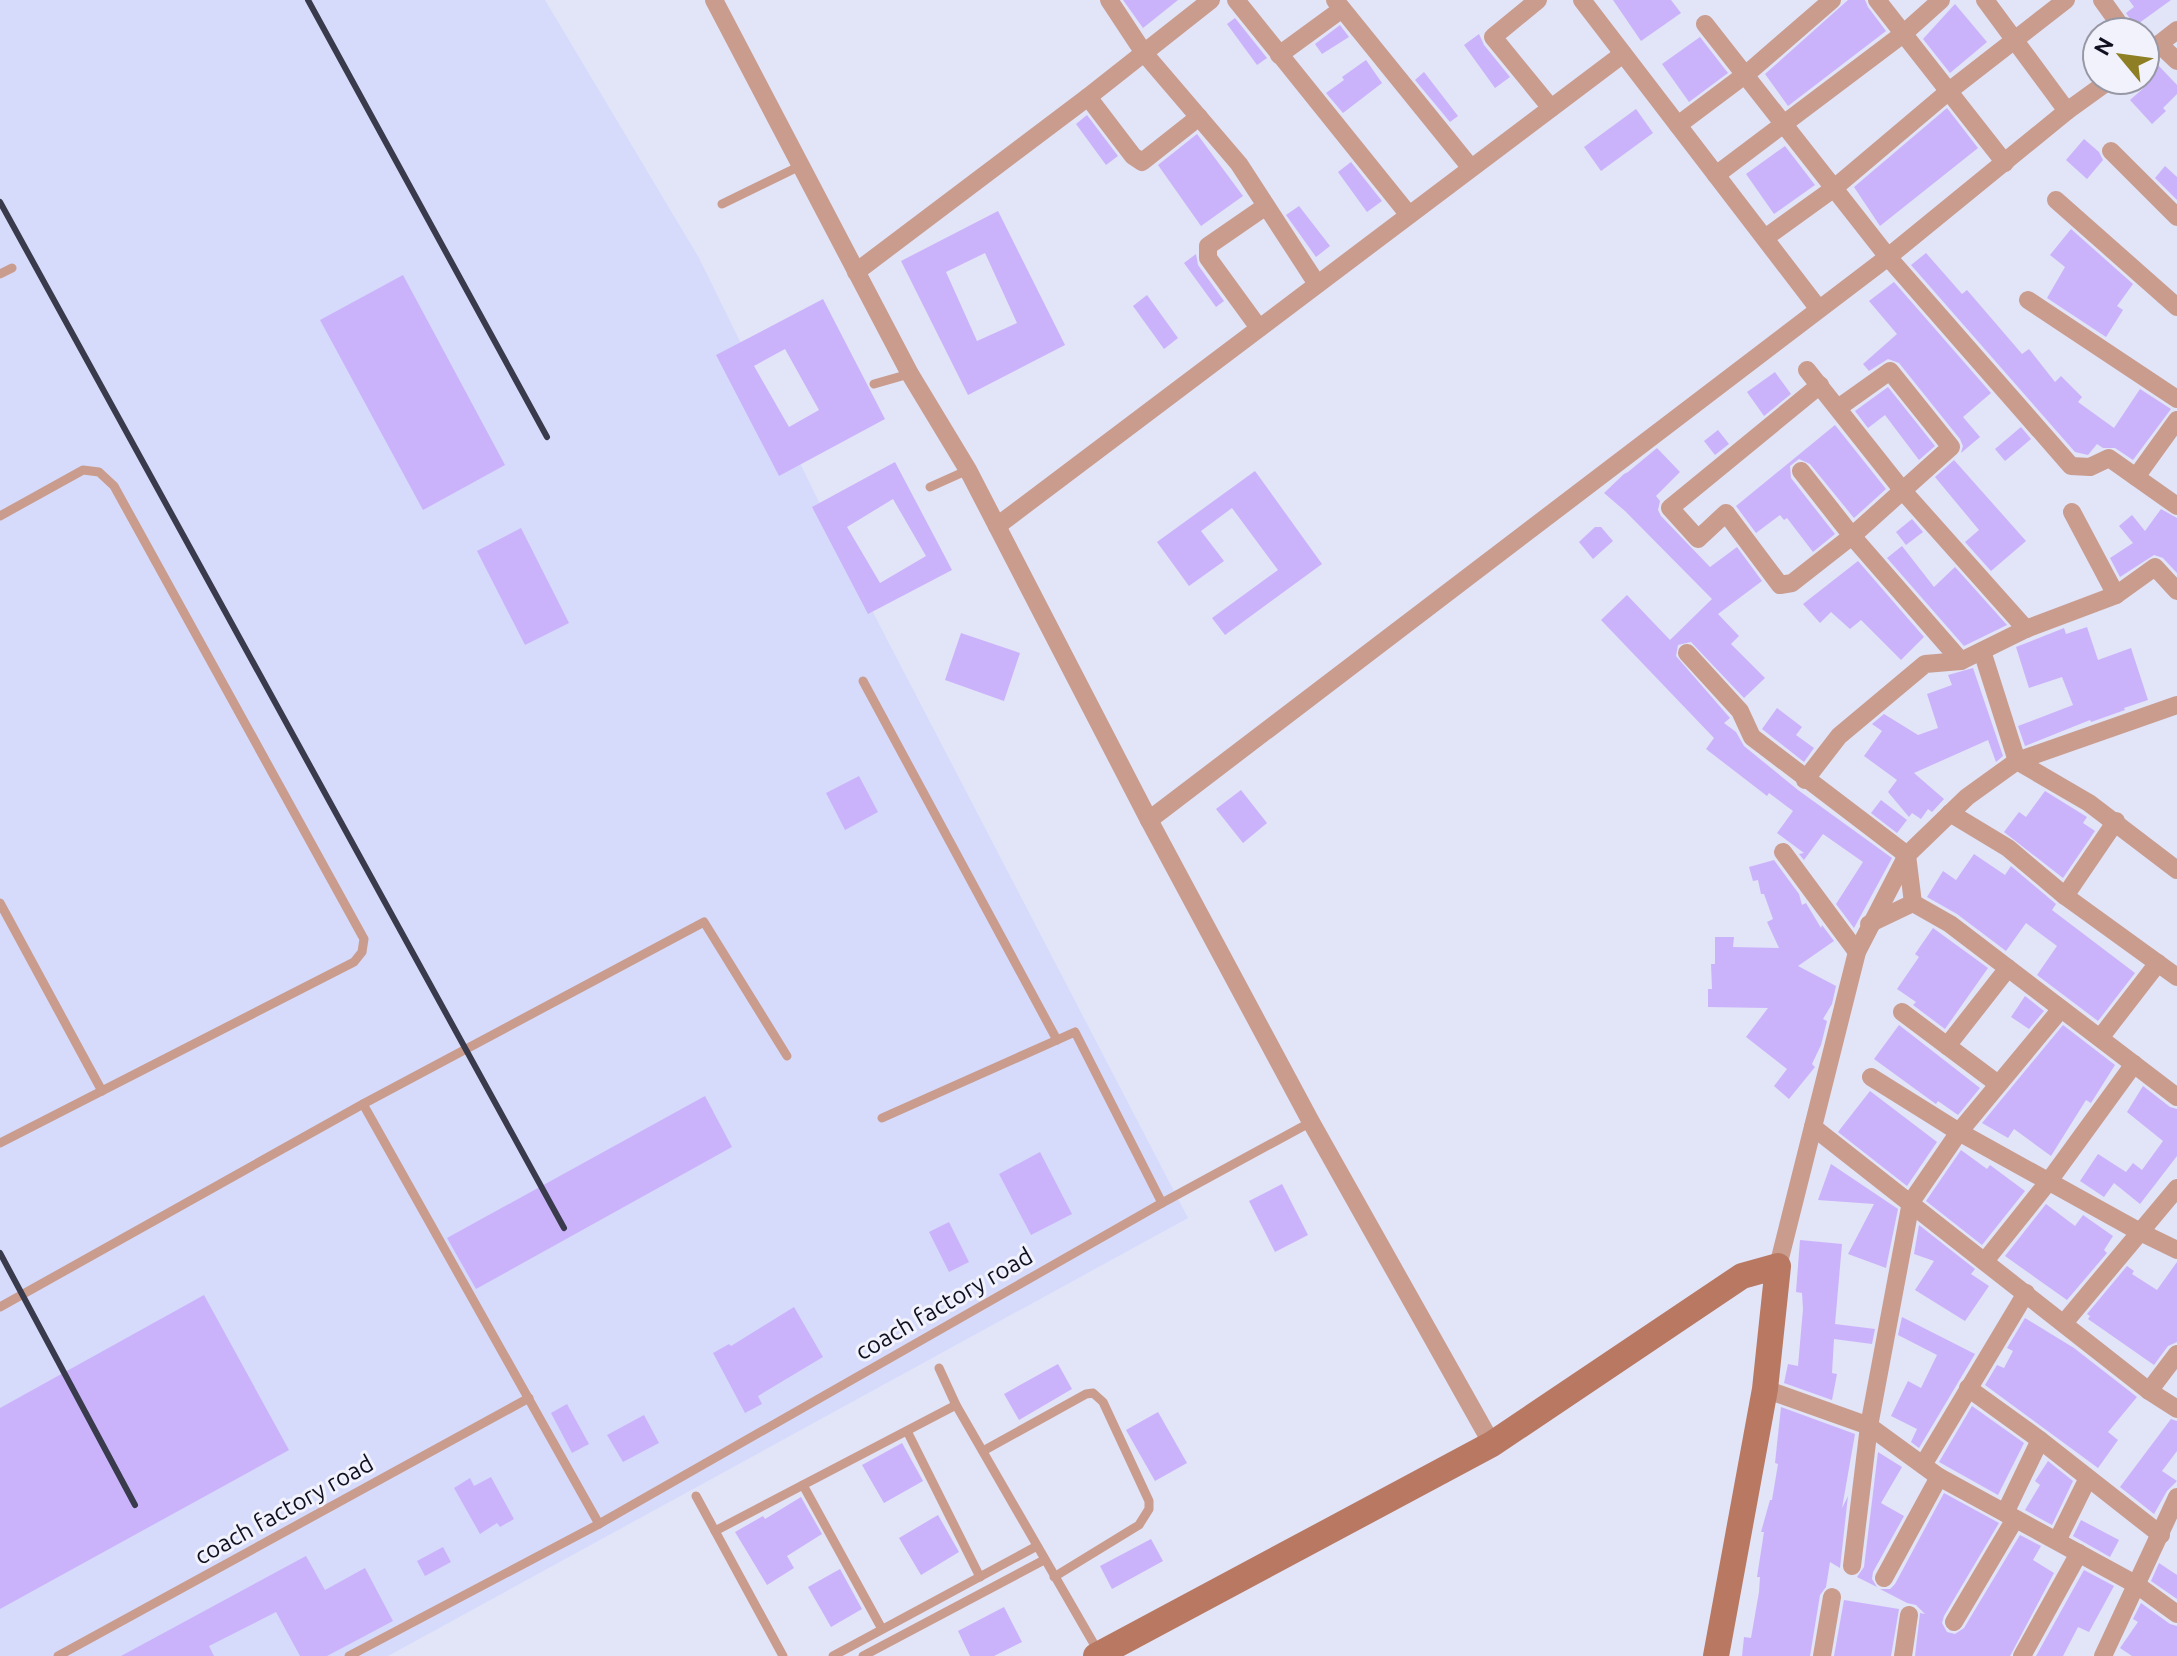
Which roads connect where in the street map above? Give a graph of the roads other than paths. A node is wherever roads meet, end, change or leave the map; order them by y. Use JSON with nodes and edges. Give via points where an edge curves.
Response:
{"nodes":[{"id":1,"x":714,"y":0,"type":"edge"},
{"id":2,"x":1109,"y":0,"type":"edge"},
{"id":3,"x":1211,"y":0,"type":"edge"},
{"id":4,"x":1236,"y":0,"type":"edge"},
{"id":5,"x":1538,"y":0,"type":"edge"},
{"id":6,"x":1582,"y":0,"type":"edge"},
{"id":7,"x":1832,"y":0,"type":"edge"},
{"id":8,"x":1877,"y":0,"type":"edge"},
{"id":9,"x":1941,"y":0,"type":"edge"},
{"id":10,"x":1985,"y":0,"type":"edge"},
{"id":11,"x":2066,"y":0,"type":"edge"},
{"id":12,"x":1339,"y":5,"type":"edge"},
{"id":13,"x":1705,"y":24,"type":"dead end"},
{"id":14,"x":2177,"y":30,"type":"edge"},
{"id":15,"x":1903,"y":34,"type":"junction"},
{"id":16,"x":2014,"y":40,"type":"junction"},
{"id":17,"x":2161,"y":43,"type":"edge"},
{"id":18,"x":1144,"y":53,"type":"junction"},
{"id":19,"x":1623,"y":54,"type":"junction"},
{"id":20,"x":1279,"y":55,"type":"junction"},
{"id":21,"x":1743,"y":76,"type":"junction"},
{"id":22,"x":1949,"y":91,"type":"junction"},
{"id":23,"x":2088,"y":96,"type":"edge"},
{"id":24,"x":1088,"y":97,"type":"junction"},
{"id":25,"x":1551,"y":108,"type":"junction"},
{"id":26,"x":2067,"y":111,"type":"junction"},
{"id":27,"x":1199,"y":117,"type":"junction"},
{"id":28,"x":1678,"y":125,"type":"junction"},
{"id":29,"x":1782,"y":125,"type":"junction"},
{"id":30,"x":2111,"y":151,"type":"dead end"},
{"id":31,"x":2005,"y":163,"type":"junction"},
{"id":32,"x":800,"y":166,"type":"junction"},
{"id":33,"x":1471,"y":168,"type":"junction"},
{"id":34,"x":1716,"y":175,"type":"junction"},
{"id":35,"x":1833,"y":189,"type":"junction"},
{"id":36,"x":2056,"y":200,"type":"dead end"},
{"id":37,"x":722,"y":204,"type":"dead end"},
{"id":38,"x":1266,"y":206,"type":"junction"},
{"id":39,"x":1409,"y":215,"type":"junction"},
{"id":40,"x":2177,"y":217,"type":"edge"},
{"id":41,"x":1765,"y":238,"type":"junction"},
{"id":42,"x":1888,"y":257,"type":"junction"},
{"id":43,"x":12,"y":268,"type":"dead end"},
{"id":44,"x":856,"y":272,"type":"junction"},
{"id":45,"x":0,"y":274,"type":"edge"},
{"id":46,"x":1317,"y":284,"type":"junction"},
{"id":47,"x":2028,"y":300,"type":"dead end"},
{"id":48,"x":2177,"y":307,"type":"edge"},
{"id":49,"x":1818,"y":308,"type":"junction"},
{"id":50,"x":1259,"y":328,"type":"junction"},
{"id":51,"x":1807,"y":370,"type":"dead end"},
{"id":52,"x":910,"y":374,"type":"junction"},
{"id":53,"x":874,"y":384,"type":"dead end"},
{"id":54,"x":1820,"y":385,"type":"junction"},
{"id":55,"x":2177,"y":399,"type":"edge"},
{"id":56,"x":1838,"y":408,"type":"junction"},
{"id":57,"x":2177,"y":420,"type":"edge"},
{"id":58,"x":968,"y":470,"type":"junction"},
{"id":59,"x":1801,"y":471,"type":"dead end"},
{"id":60,"x":2136,"y":477,"type":"junction"},
{"id":61,"x":930,"y":487,"type":"dead end"},
{"id":62,"x":1903,"y":491,"type":"junction"},
{"id":63,"x":2177,"y":506,"type":"edge"},
{"id":64,"x":2072,"y":512,"type":"dead end"},
{"id":65,"x":0,"y":516,"type":"edge"},
{"id":66,"x":997,"y":526,"type":"junction"},
{"id":67,"x":1852,"y":536,"type":"junction"},
{"id":68,"x":2177,"y":591,"type":"edge"},
{"id":69,"x":2116,"y":595,"type":"junction"},
{"id":70,"x":2026,"y":629,"type":"junction"},
{"id":71,"x":1982,"y":651,"type":"junction"},
{"id":72,"x":1687,"y":653,"type":"dead end"},
{"id":73,"x":1961,"y":661,"type":"junction"},
{"id":74,"x":863,"y":681,"type":"dead end"},
{"id":75,"x":2177,"y":705,"type":"edge"},
{"id":76,"x":2017,"y":761,"type":"junction"},
{"id":77,"x":1805,"y":780,"type":"junction"},
{"id":78,"x":1950,"y":813,"type":"junction"},
{"id":79,"x":1149,"y":820,"type":"junction"},
{"id":80,"x":2116,"y":821,"type":"junction"},
{"id":81,"x":1783,"y":852,"type":"dead end"},
{"id":82,"x":1907,"y":855,"type":"junction"},
{"id":83,"x":2177,"y":870,"type":"edge"},
{"id":84,"x":2065,"y":896,"type":"junction"},
{"id":85,"x":0,"y":903,"type":"edge"},
{"id":86,"x":1913,"y":903,"type":"junction"},
{"id":87,"x":1872,"y":923,"type":"junction"},
{"id":88,"x":1843,"y":934,"type":"junction"},
{"id":89,"x":1857,"y":952,"type":"junction"},
{"id":90,"x":2158,"y":963,"type":"junction"},
{"id":91,"x":2008,"y":968,"type":"junction"},
{"id":92,"x":2177,"y":977,"type":"edge"},
{"id":93,"x":2061,"y":1009,"type":"junction"},
{"id":94,"x":1902,"y":1012,"type":"dead end"},
{"id":95,"x":2100,"y":1038,"type":"junction"},
{"id":96,"x":1057,"y":1040,"type":"junction"},
{"id":97,"x":1947,"y":1046,"type":"junction"},
{"id":98,"x":787,"y":1056,"type":"dead end"},
{"id":99,"x":2134,"y":1064,"type":"junction"},
{"id":100,"x":1871,"y":1077,"type":"dead end"},
{"id":101,"x":1998,"y":1084,"type":"junction"},
{"id":102,"x":102,"y":1091,"type":"junction"},
{"id":103,"x":2177,"y":1097,"type":"edge"},
{"id":104,"x":363,"y":1104,"type":"junction"},
{"id":105,"x":882,"y":1118,"type":"dead end"},
{"id":106,"x":1311,"y":1122,"type":"junction"},
{"id":107,"x":1813,"y":1127,"type":"junction"},
{"id":108,"x":1959,"y":1132,"type":"junction"},
{"id":109,"x":0,"y":1143,"type":"edge"},
{"id":110,"x":2049,"y":1181,"type":"junction"},
{"id":111,"x":2177,"y":1188,"type":"edge"},
{"id":112,"x":1911,"y":1202,"type":"junction"},
{"id":113,"x":1162,"y":1203,"type":"junction"},
{"id":114,"x":2140,"y":1232,"type":"junction"},
{"id":115,"x":2177,"y":1250,"type":"edge"},
{"id":116,"x":1985,"y":1261,"type":"junction"},
{"id":117,"x":1778,"y":1266,"type":"junction"},
{"id":118,"x":2026,"y":1293,"type":"junction"},
{"id":119,"x":0,"y":1307,"type":"edge"},
{"id":120,"x":2064,"y":1323,"type":"junction"},
{"id":121,"x":2177,"y":1354,"type":"edge"},
{"id":122,"x":939,"y":1368,"type":"dead end"},
{"id":123,"x":1968,"y":1388,"type":"junction"},
{"id":124,"x":1765,"y":1389,"type":"junction"},
{"id":125,"x":2149,"y":1391,"type":"junction"},
{"id":126,"x":529,"y":1398,"type":"junction"},
{"id":127,"x":956,"y":1405,"type":"junction"},
{"id":128,"x":2177,"y":1409,"type":"edge"},
{"id":129,"x":1869,"y":1426,"type":"junction"},
{"id":130,"x":907,"y":1431,"type":"junction"},
{"id":131,"x":2040,"y":1440,"type":"junction"},
{"id":132,"x":1492,"y":1444,"type":"junction"},
{"id":133,"x":983,"y":1451,"type":"junction"},
{"id":134,"x":1923,"y":1465,"type":"junction"},
{"id":135,"x":1939,"y":1477,"type":"junction"},
{"id":136,"x":2088,"y":1478,"type":"junction"},
{"id":137,"x":803,"y":1485,"type":"junction"},
{"id":138,"x":696,"y":1496,"type":"dead end"},
{"id":139,"x":2177,"y":1497,"type":"edge"},
{"id":140,"x":2010,"y":1516,"type":"junction"},
{"id":141,"x":599,"y":1524,"type":"junction"},
{"id":142,"x":715,"y":1531,"type":"junction"},
{"id":143,"x":2168,"y":1531,"type":"edge"},
{"id":144,"x":2057,"y":1541,"type":"junction"},
{"id":145,"x":1037,"y":1546,"type":"junction"},
{"id":146,"x":2079,"y":1553,"type":"junction"},
{"id":147,"x":1044,"y":1560,"type":"junction"},
{"id":148,"x":1852,"y":1566,"type":"dead end"},
{"id":149,"x":980,"y":1577,"type":"junction"},
{"id":150,"x":1054,"y":1577,"type":"junction"},
{"id":151,"x":1884,"y":1578,"type":"dead end"},
{"id":152,"x":2137,"y":1585,"type":"junction"},
{"id":153,"x":1832,"y":1597,"type":"dead end"},
{"id":154,"x":2177,"y":1614,"type":"edge"},
{"id":155,"x":1909,"y":1615,"type":"dead end"},
{"id":156,"x":1954,"y":1622,"type":"dead end"},
{"id":157,"x":882,"y":1629,"type":"junction"},
{"id":158,"x":1098,"y":1655,"type":"edge"},
{"id":159,"x":58,"y":1656,"type":"edge"},
{"id":160,"x":349,"y":1656,"type":"edge"},
{"id":161,"x":783,"y":1656,"type":"edge"},
{"id":162,"x":833,"y":1656,"type":"edge"},
{"id":163,"x":863,"y":1656,"type":"edge"},
{"id":164,"x":1716,"y":1656,"type":"edge"},
{"id":165,"x":1822,"y":1656,"type":"edge"},
{"id":166,"x":1903,"y":1656,"type":"edge"},
{"id":167,"x":2022,"y":1656,"type":"edge"},
{"id":168,"x":2103,"y":1656,"type":"edge"}],
"edges":[{"from":1,"to":32,"type":"street"},
{"from":2,"to":18,"type":"street"},
{"from":3,"to":18,"type":"street"},
{"from":4,"to":20,"type":"street"},
{"from":5,"to":25,"type":"street","via":[[1493,37]]},
{"from":6,"to":19,"type":"street"},
{"from":7,"to":21,"type":"street"},
{"from":8,"to":15,"type":"street"},
{"from":9,"to":15,"type":"street"},
{"from":10,"to":16,"type":"street"},
{"from":11,"to":16,"type":"street"},
{"from":12,"to":20,"type":"street"},
{"from":12,"to":33,"type":"street"},
{"from":13,"to":21,"type":"street"},
{"from":14,"to":17,"type":"street"},
{"from":15,"to":22,"type":"street"},
{"from":15,"to":29,"type":"street"},
{"from":16,"to":22,"type":"street"},
{"from":16,"to":26,"type":"street"},
{"from":18,"to":24,"type":"street"},
{"from":18,"to":27,"type":"street"},
{"from":19,"to":25,"type":"street"},
{"from":19,"to":28,"type":"street"},
{"from":20,"to":39,"type":"street"},
{"from":21,"to":28,"type":"street"},
{"from":21,"to":29,"type":"street"},
{"from":22,"to":31,"type":"street"},
{"from":22,"to":35,"type":"street"},
{"from":23,"to":26,"type":"street"},
{"from":24,"to":27,"type":"street","via":[[1142,162]]},
{"from":24,"to":44,"type":"street"},
{"from":25,"to":33,"type":"street"},
{"from":26,"to":31,"type":"street"},
{"from":27,"to":38,"type":"street"},
{"from":28,"to":34,"type":"street"},
{"from":29,"to":34,"type":"street"},
{"from":29,"to":35,"type":"street"},
{"from":30,"to":40,"type":"street"},
{"from":31,"to":42,"type":"street"},
{"from":32,"to":37,"type":"lane"},
{"from":32,"to":44,"type":"street"},
{"from":33,"to":39,"type":"street"},
{"from":34,"to":41,"type":"street"},
{"from":35,"to":41,"type":"street"},
{"from":35,"to":42,"type":"street"},
{"from":36,"to":48,"type":"street"},
{"from":38,"to":46,"type":"street"},
{"from":38,"to":50,"type":"street","via":[[1208,246],[1208,258]]},
{"from":39,"to":46,"type":"street"},
{"from":41,"to":49,"type":"street"},
{"from":42,"to":49,"type":"street"},
{"from":42,"to":60,"type":"street","via":[[2071,466],[2090,467],[2109,458]]},
{"from":43,"to":45,"type":"lane"},
{"from":44,"to":52,"type":"street"},
{"from":46,"to":50,"type":"street"},
{"from":47,"to":55,"type":"street"},
{"from":49,"to":79,"type":"street"},
{"from":50,"to":66,"type":"street"},
{"from":51,"to":54,"type":"street"},
{"from":52,"to":53,"type":"lane"},
{"from":52,"to":58,"type":"street"},
{"from":54,"to":56,"type":"street"},
{"from":54,"to":67,"type":"street","via":[[1670,508],[1698,539],[1726,513],[1780,585],[1792,583]]},
{"from":56,"to":62,"type":"street"},
{"from":56,"to":62,"type":"street","via":[[1890,371],[1950,445]]},
{"from":57,"to":60,"type":"street"},
{"from":58,"to":61,"type":"lane"},
{"from":58,"to":66,"type":"street"},
{"from":59,"to":67,"type":"street"},
{"from":60,"to":63,"type":"street"},
{"from":62,"to":67,"type":"street"},
{"from":62,"to":70,"type":"street"},
{"from":64,"to":69,"type":"street"},
{"from":65,"to":102,"type":"lane","via":[[83,470],[99,472],[114,486],[364,939],[354,962]]},
{"from":66,"to":79,"type":"street"},
{"from":67,"to":73,"type":"street"},
{"from":68,"to":69,"type":"street","via":[[2155,567]]},
{"from":69,"to":70,"type":"street"},
{"from":70,"to":71,"type":"street"},
{"from":71,"to":73,"type":"street"},
{"from":71,"to":76,"type":"street"},
{"from":72,"to":77,"type":"street","via":[[1740,711],[1752,737]]},
{"from":73,"to":77,"type":"street","via":[[1925,664],[1839,736]]},
{"from":74,"to":96,"type":"lane"},
{"from":75,"to":76,"type":"street"},
{"from":76,"to":78,"type":"street"},
{"from":76,"to":80,"type":"street"},
{"from":77,"to":82,"type":"street"},
{"from":78,"to":82,"type":"street"},
{"from":78,"to":84,"type":"street","via":[[2008,848]]},
{"from":79,"to":106,"type":"street"},
{"from":80,"to":83,"type":"street"},
{"from":80,"to":84,"type":"street"},
{"from":81,"to":88,"type":"street"},
{"from":82,"to":86,"type":"street"},
{"from":82,"to":87,"type":"street"},
{"from":84,"to":90,"type":"street"},
{"from":85,"to":102,"type":"lane"},
{"from":86,"to":87,"type":"street"},
{"from":86,"to":91,"type":"street"},
{"from":87,"to":88,"type":"street"},
{"from":87,"to":89,"type":"street"},
{"from":88,"to":89,"type":"street"},
{"from":89,"to":107,"type":"street"},
{"from":90,"to":92,"type":"street"},
{"from":90,"to":95,"type":"street"},
{"from":91,"to":93,"type":"street"},
{"from":91,"to":97,"type":"street"},
{"from":93,"to":95,"type":"street"},
{"from":93,"to":101,"type":"street"},
{"from":94,"to":97,"type":"street"},
{"from":95,"to":99,"type":"street"},
{"from":96,"to":105,"type":"lane"},
{"from":96,"to":113,"type":"lane","via":[[1075,1032]]},
{"from":97,"to":101,"type":"street"},
{"from":98,"to":104,"type":"lane","via":[[704,922]]},
{"from":99,"to":103,"type":"street"},
{"from":99,"to":110,"type":"street"},
{"from":100,"to":108,"type":"street"},
{"from":101,"to":108,"type":"street"},
{"from":102,"to":109,"type":"lane"},
{"from":104,"to":119,"type":"lane"},
{"from":104,"to":126,"type":"lane"},
{"from":106,"to":113,"type":"lane","name":"coach factory road"},
{"from":106,"to":132,"type":"street"},
{"from":107,"to":112,"type":"street"},
{"from":107,"to":117,"type":"street"},
{"from":108,"to":110,"type":"street"},
{"from":108,"to":112,"type":"street"},
{"from":110,"to":114,"type":"street"},
{"from":110,"to":116,"type":"street"},
{"from":111,"to":114,"type":"street"},
{"from":112,"to":116,"type":"street"},
{"from":112,"to":129,"type":"street"},
{"from":113,"to":141,"type":"lane","name":"coach factory road"},
{"from":114,"to":115,"type":"street"},
{"from":114,"to":120,"type":"street"},
{"from":116,"to":118,"type":"street"},
{"from":117,"to":124,"type":"street"},
{"from":117,"to":132,"type":"street","via":[[1742,1276]]},
{"from":118,"to":120,"type":"street"},
{"from":118,"to":123,"type":"street"},
{"from":120,"to":125,"type":"street"},
{"from":121,"to":125,"type":"street"},
{"from":122,"to":127,"type":"lane"},
{"from":123,"to":131,"type":"street"},
{"from":123,"to":134,"type":"street"},
{"from":124,"to":129,"type":"street"},
{"from":124,"to":164,"type":"street"},
{"from":125,"to":128,"type":"street"},
{"from":126,"to":141,"type":"lane"},
{"from":126,"to":159,"type":"lane","name":"coach factory road"},
{"from":127,"to":130,"type":"lane"},
{"from":127,"to":133,"type":"lane"},
{"from":129,"to":134,"type":"street"},
{"from":129,"to":148,"type":"street"},
{"from":130,"to":137,"type":"lane"},
{"from":130,"to":149,"type":"lane"},
{"from":131,"to":136,"type":"street"},
{"from":131,"to":140,"type":"street"},
{"from":132,"to":158,"type":"street"},
{"from":133,"to":145,"type":"lane"},
{"from":133,"to":150,"type":"lane","via":[[1086,1394],[1103,1402],[1149,1509],[1139,1525]]},
{"from":134,"to":135,"type":"street"},
{"from":135,"to":140,"type":"street"},
{"from":135,"to":151,"type":"street"},
{"from":136,"to":143,"type":"street"},
{"from":136,"to":144,"type":"street"},
{"from":137,"to":142,"type":"lane"},
{"from":137,"to":157,"type":"lane"},
{"from":138,"to":142,"type":"lane"},
{"from":139,"to":143,"type":"street"},
{"from":140,"to":144,"type":"street"},
{"from":140,"to":156,"type":"street"},
{"from":141,"to":160,"type":"lane","name":"coach factory road"},
{"from":142,"to":161,"type":"lane"},
{"from":143,"to":152,"type":"street"},
{"from":144,"to":146,"type":"street"},
{"from":145,"to":147,"type":"lane"},
{"from":145,"to":149,"type":"lane"},
{"from":146,"to":152,"type":"street"},
{"from":146,"to":167,"type":"street"},
{"from":147,"to":150,"type":"lane"},
{"from":147,"to":163,"type":"lane"},
{"from":149,"to":157,"type":"lane"},
{"from":150,"to":158,"type":"lane"},
{"from":152,"to":154,"type":"street"},
{"from":152,"to":168,"type":"street"},
{"from":153,"to":165,"type":"street"},
{"from":155,"to":166,"type":"street"},
{"from":157,"to":162,"type":"lane"}]}
